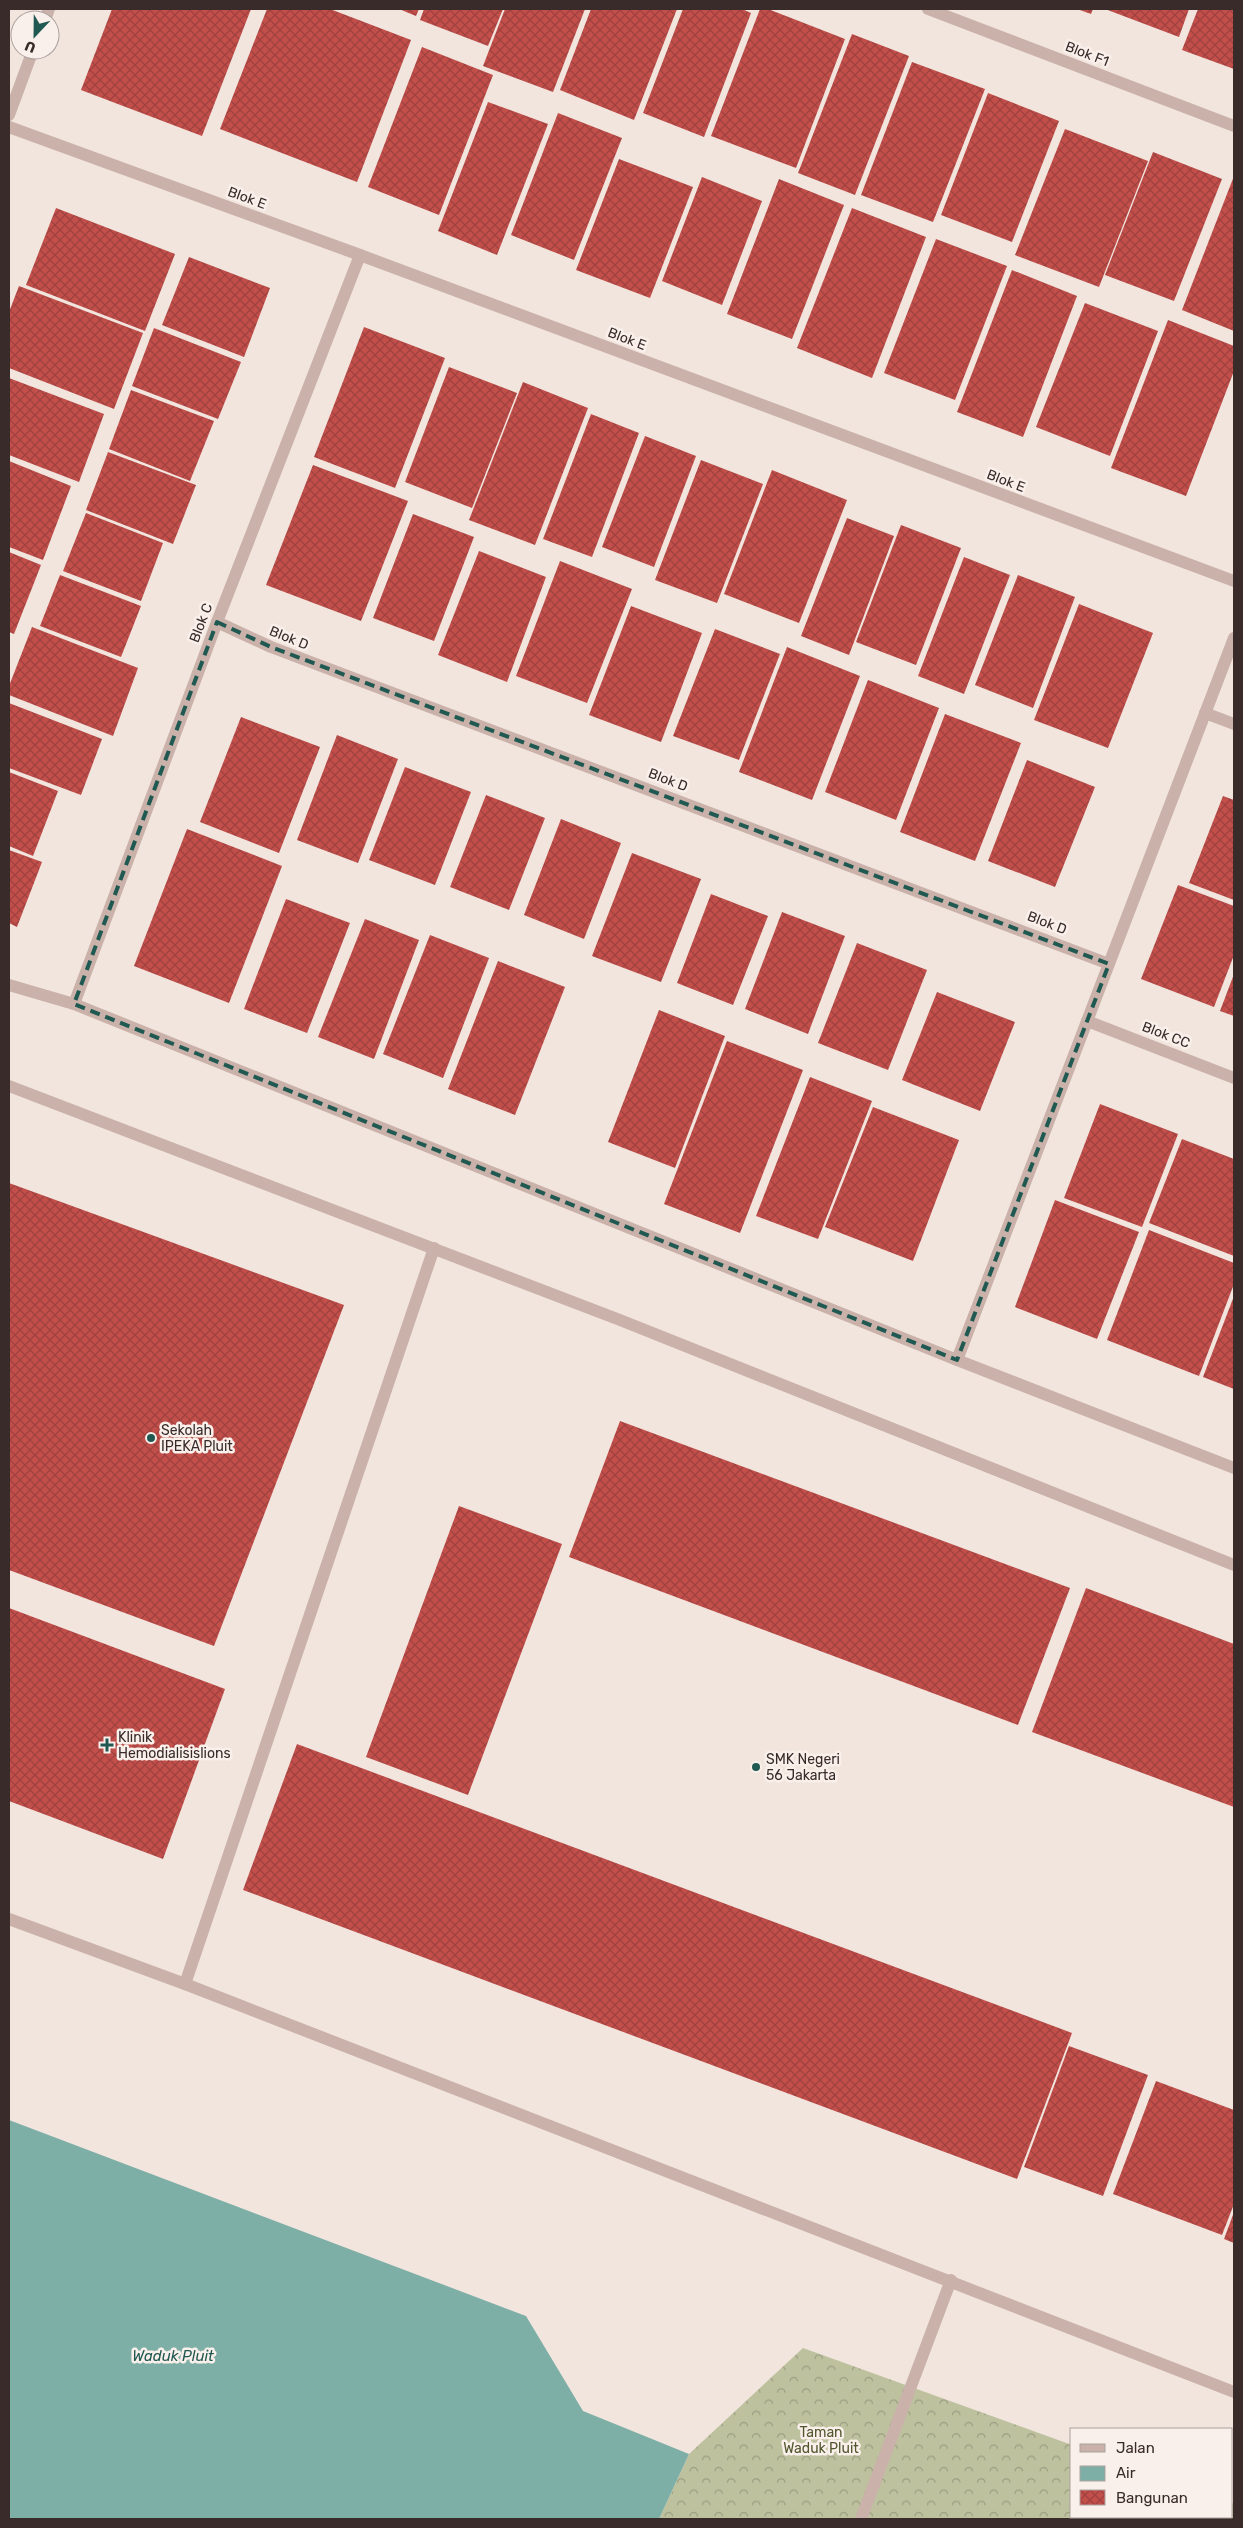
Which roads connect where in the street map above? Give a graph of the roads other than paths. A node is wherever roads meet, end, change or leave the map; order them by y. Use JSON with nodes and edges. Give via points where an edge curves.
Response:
{"nodes":[{"id":1,"x":928,"y":9,"type":"edge"},
{"id":2,"x":29,"y":60,"type":"edge"},
{"id":3,"x":9,"y":115,"type":"edge"},
{"id":4,"x":1234,"y":126,"type":"edge"},
{"id":5,"x":9,"y":127,"type":"edge"},
{"id":6,"x":360,"y":255,"type":"junction"},
{"id":7,"x":1234,"y":581,"type":"edge"},
{"id":8,"x":217,"y":622,"type":"junction"},
{"id":9,"x":1234,"y":638,"type":"edge"},
{"id":10,"x":1205,"y":713,"type":"junction"},
{"id":11,"x":1234,"y":724,"type":"edge"},
{"id":12,"x":1110,"y":964,"type":"junction"},
{"id":13,"x":9,"y":985,"type":"edge"},
{"id":14,"x":74,"y":1004,"type":"junction"},
{"id":15,"x":1087,"y":1021,"type":"junction"},
{"id":16,"x":1234,"y":1078,"type":"edge"},
{"id":17,"x":9,"y":1086,"type":"edge"},
{"id":18,"x":434,"y":1248,"type":"junction"},
{"id":19,"x":957,"y":1360,"type":"junction"},
{"id":20,"x":1234,"y":1468,"type":"edge"},
{"id":21,"x":1234,"y":1565,"type":"edge"},
{"id":22,"x":9,"y":1918,"type":"edge"},
{"id":23,"x":185,"y":1984,"type":"junction"},
{"id":24,"x":951,"y":2280,"type":"junction"},
{"id":25,"x":1234,"y":2392,"type":"edge"},
{"id":26,"x":861,"y":2519,"type":"edge"}],
"edges":[{"from":1,"to":4,"type":"street","name":"Blok F1"},
{"from":2,"to":3,"type":"street"},
{"from":5,"to":6,"type":"street","name":"Blok E"},
{"from":6,"to":7,"type":"street","name":"Blok E"},
{"from":6,"to":8,"type":"street","name":"Blok C"},
{"from":8,"to":12,"type":"street","name":"Blok D","via":[[271,648]]},
{"from":8,"to":14,"type":"street","name":"Blok C"},
{"from":9,"to":10,"type":"street"},
{"from":10,"to":11,"type":"street"},
{"from":10,"to":12,"type":"street"},
{"from":12,"to":15,"type":"street"},
{"from":13,"to":14,"type":"street"},
{"from":14,"to":19,"type":"street"},
{"from":15,"to":16,"type":"street","name":"Blok CC"},
{"from":15,"to":19,"type":"street"},
{"from":17,"to":18,"type":"street"},
{"from":18,"to":21,"type":"street"},
{"from":18,"to":23,"type":"street"},
{"from":19,"to":20,"type":"street"},
{"from":22,"to":23,"type":"street"},
{"from":23,"to":24,"type":"street"},
{"from":24,"to":25,"type":"street"},
{"from":24,"to":26,"type":"street"}]}
